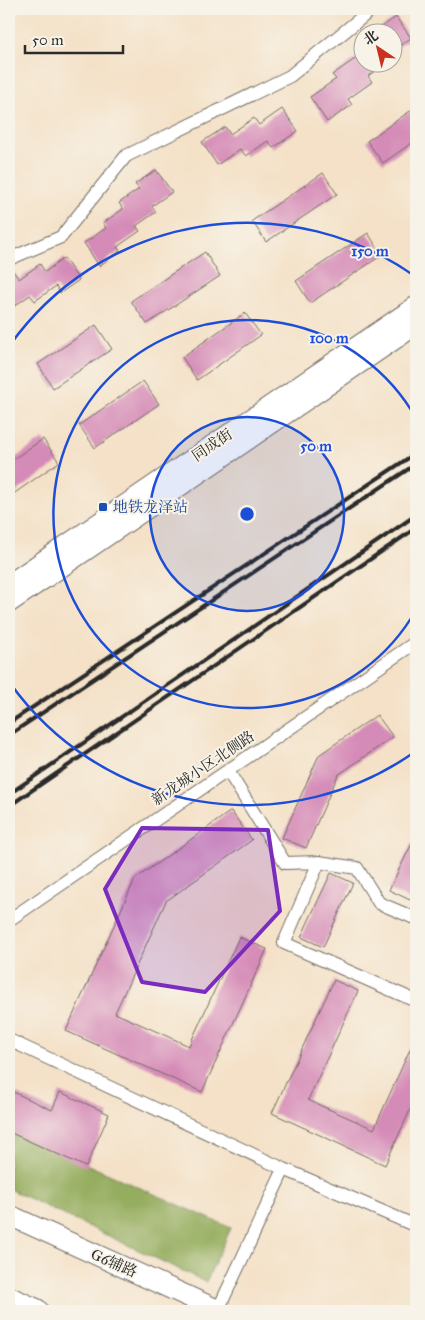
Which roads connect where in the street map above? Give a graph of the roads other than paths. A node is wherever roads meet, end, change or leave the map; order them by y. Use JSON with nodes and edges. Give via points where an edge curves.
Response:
{"nodes":[{"id":1,"x":372,"y":9,"type":"edge"},
{"id":2,"x":9,"y":259,"type":"edge"},
{"id":3,"x":416,"y":306,"type":"edge"},
{"id":4,"x":416,"y":325,"type":"edge"},
{"id":5,"x":9,"y":584,"type":"edge"},
{"id":6,"x":9,"y":603,"type":"edge"},
{"id":7,"x":416,"y":642,"type":"edge"},
{"id":8,"x":228,"y":771,"type":"junction"},
{"id":9,"x":319,"y":862,"type":"junction"},
{"id":10,"x":416,"y":916,"type":"edge"},
{"id":11,"x":9,"y":920,"type":"edge"},
{"id":12,"x":416,"y":1001,"type":"edge"},
{"id":13,"x":9,"y":1040,"type":"edge"},
{"id":14,"x":284,"y":1168,"type":"junction"},
{"id":15,"x":9,"y":1215,"type":"edge"},
{"id":16,"x":416,"y":1226,"type":"edge"},
{"id":17,"x":9,"y":1299,"type":"edge"},
{"id":18,"x":36,"y":1311,"type":"edge"},
{"id":19,"x":219,"y":1311,"type":"edge"}],
"edges":[{"from":1,"to":2,"type":"street","via":[[290,76],[126,156],[61,237]]},
{"from":3,"to":5,"type":"main road","name":"同成街"},
{"from":4,"to":6,"type":"main road","name":"同成街"},
{"from":7,"to":8,"type":"street","name":"新龙城小区北侧路"},
{"from":8,"to":9,"type":"street","via":[[285,863]]},
{"from":8,"to":11,"type":"street","name":"新龙城小区北侧路"},
{"from":9,"to":10,"type":"street","via":[[357,868],[380,903]]},
{"from":9,"to":12,"type":"street","via":[[284,943]]},
{"from":13,"to":14,"type":"street"},
{"from":14,"to":16,"type":"street"},
{"from":14,"to":19,"type":"street"},
{"from":15,"to":19,"type":"main road","name":"G6辅路"},
{"from":17,"to":18,"type":"highway"}]}
